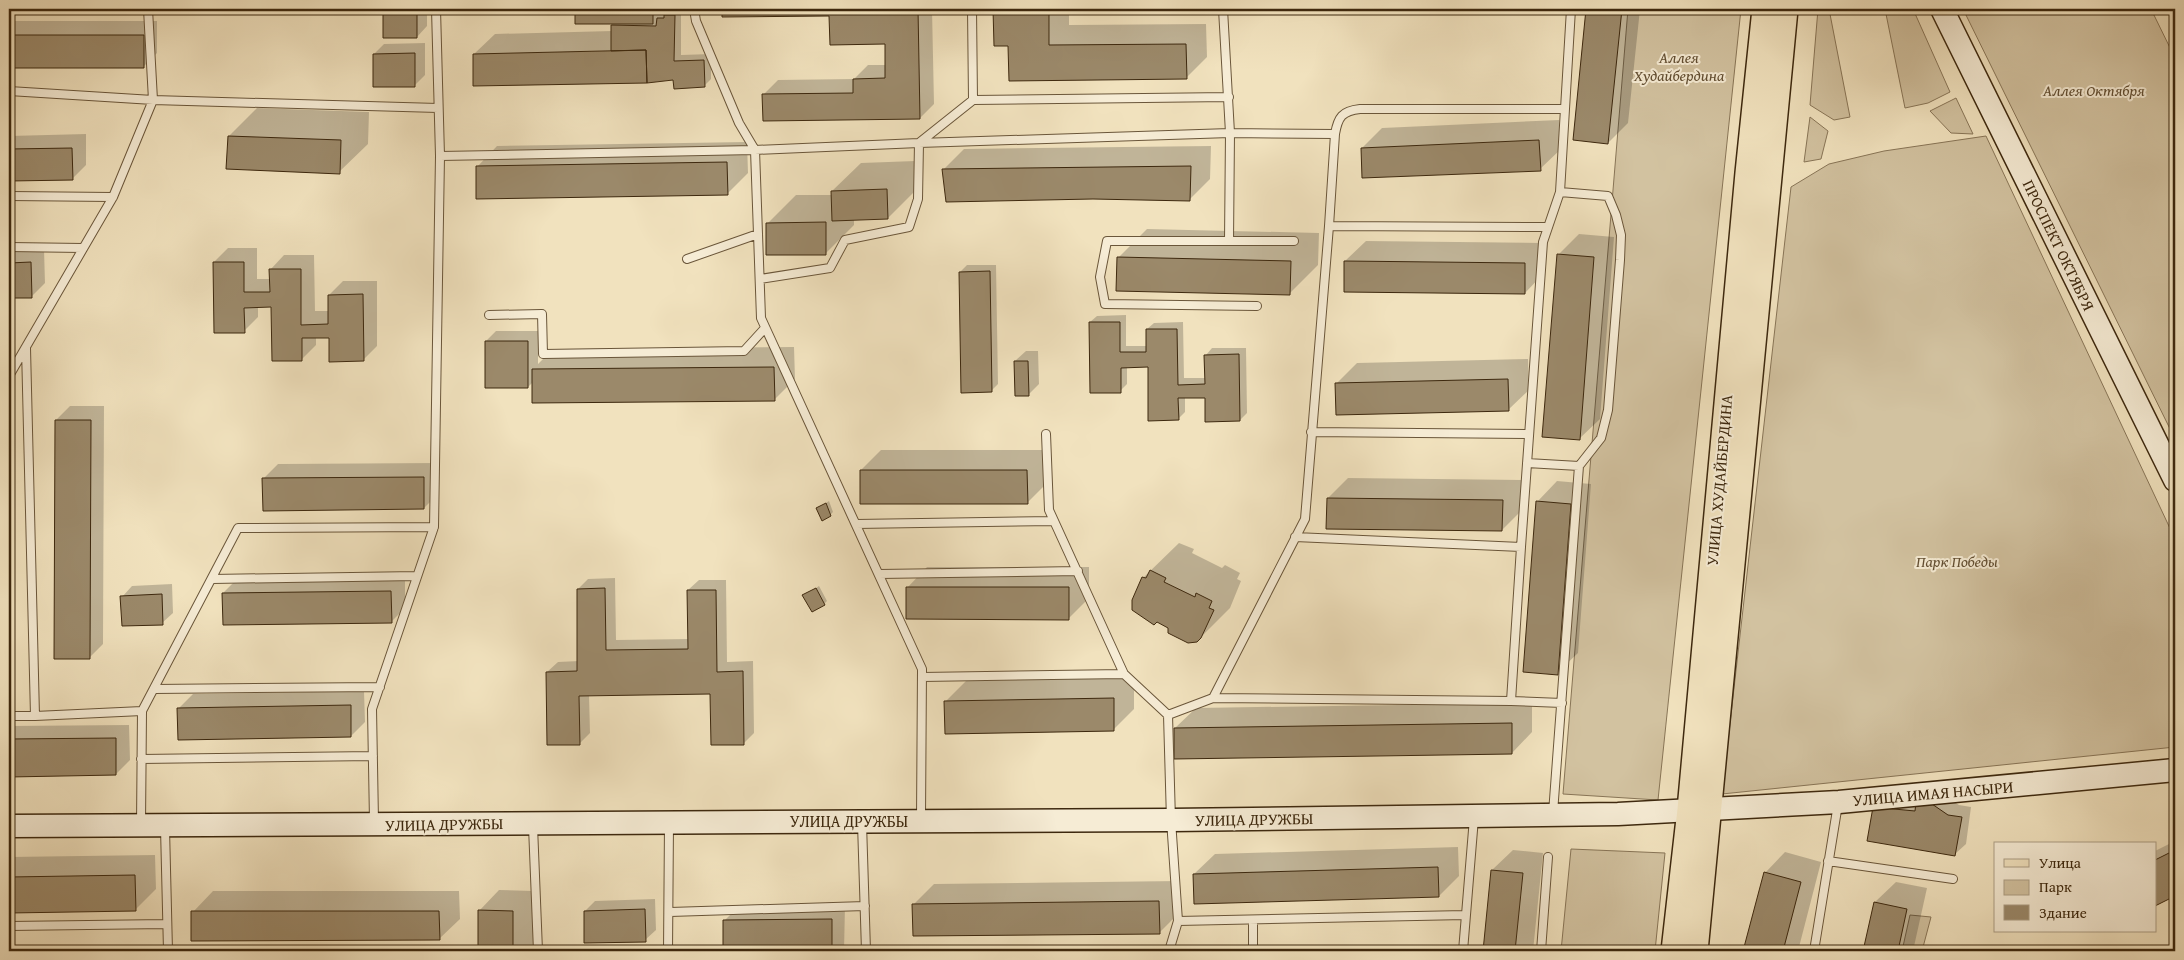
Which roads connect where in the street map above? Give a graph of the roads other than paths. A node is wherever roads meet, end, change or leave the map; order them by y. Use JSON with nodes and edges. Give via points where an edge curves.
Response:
{"nodes":[{"id":1,"x":148,"y":9,"type":"edge"},
{"id":2,"x":436,"y":9,"type":"edge"},
{"id":3,"x":694,"y":9,"type":"edge"},
{"id":4,"x":972,"y":9,"type":"edge"},
{"id":5,"x":1223,"y":9,"type":"edge"},
{"id":6,"x":1571,"y":9,"type":"edge"},
{"id":7,"x":1765,"y":9,"type":"edge"},
{"id":8,"x":1785,"y":9,"type":"edge"},
{"id":9,"x":1942,"y":9,"type":"edge"},
{"id":10,"x":2173,"y":9,"type":"edge"},
{"id":11,"x":2175,"y":13,"type":"edge"},
{"id":12,"x":9,"y":91,"type":"edge"},
{"id":13,"x":1229,"y":97,"type":"junction"},
{"id":14,"x":153,"y":100,"type":"junction"},
{"id":15,"x":973,"y":100,"type":"junction"},
{"id":16,"x":438,"y":108,"type":"junction"},
{"id":17,"x":1566,"y":109,"type":"junction"},
{"id":18,"x":1230,"y":133,"type":"junction"},
{"id":19,"x":1335,"y":134,"type":"junction"},
{"id":20,"x":920,"y":143,"type":"junction"},
{"id":21,"x":755,"y":150,"type":"junction"},
{"id":22,"x":440,"y":156,"type":"junction"},
{"id":23,"x":1560,"y":192,"type":"junction"},
{"id":24,"x":9,"y":196,"type":"edge"},
{"id":25,"x":113,"y":197,"type":"junction"},
{"id":26,"x":1329,"y":226,"type":"junction"},
{"id":27,"x":1547,"y":227,"type":"junction"},
{"id":28,"x":758,"y":234,"type":"junction"},
{"id":29,"x":1229,"y":241,"type":"junction"},
{"id":30,"x":1294,"y":241,"type":"dead end"},
{"id":31,"x":9,"y":247,"type":"edge"},
{"id":32,"x":84,"y":248,"type":"junction"},
{"id":33,"x":687,"y":259,"type":"dead end"},
{"id":34,"x":760,"y":279,"type":"junction"},
{"id":35,"x":1257,"y":306,"type":"dead end"},
{"id":36,"x":489,"y":315,"type":"dead end"},
{"id":37,"x":765,"y":328,"type":"junction"},
{"id":38,"x":26,"y":348,"type":"junction"},
{"id":39,"x":9,"y":376,"type":"edge"},
{"id":40,"x":1311,"y":432,"type":"junction"},
{"id":41,"x":1046,"y":434,"type":"dead end"},
{"id":42,"x":1529,"y":434,"type":"junction"},
{"id":43,"x":1527,"y":463,"type":"junction"},
{"id":44,"x":1579,"y":466,"type":"junction"},
{"id":45,"x":2175,"y":480,"type":"edge"},
{"id":46,"x":1054,"y":521,"type":"junction"},
{"id":47,"x":856,"y":524,"type":"junction"},
{"id":48,"x":434,"y":527,"type":"junction"},
{"id":49,"x":1295,"y":538,"type":"junction"},
{"id":50,"x":1521,"y":547,"type":"junction"},
{"id":51,"x":1078,"y":571,"type":"junction"},
{"id":52,"x":879,"y":574,"type":"junction"},
{"id":53,"x":417,"y":576,"type":"junction"},
{"id":54,"x":212,"y":579,"type":"junction"},
{"id":55,"x":1124,"y":674,"type":"junction"},
{"id":56,"x":922,"y":677,"type":"junction"},
{"id":57,"x":380,"y":687,"type":"junction"},
{"id":58,"x":154,"y":688,"type":"junction"},
{"id":59,"x":1213,"y":698,"type":"junction"},
{"id":60,"x":1511,"y":701,"type":"junction"},
{"id":61,"x":1562,"y":703,"type":"junction"},
{"id":62,"x":142,"y":712,"type":"junction"},
{"id":63,"x":1168,"y":715,"type":"junction"},
{"id":64,"x":9,"y":716,"type":"edge"},
{"id":65,"x":35,"y":716,"type":"junction"},
{"id":66,"x":373,"y":756,"type":"junction"},
{"id":67,"x":141,"y":759,"type":"junction"},
{"id":68,"x":2175,"y":770,"type":"edge"},
{"id":69,"x":1839,"y":802,"type":"junction"},
{"id":70,"x":1699,"y":809,"type":"junction"},
{"id":71,"x":1553,"y":815,"type":"junction"},
{"id":72,"x":1474,"y":816,"type":"junction"},
{"id":73,"x":921,"y":820,"type":"junction"},
{"id":74,"x":1170,"y":820,"type":"junction"},
{"id":75,"x":862,"y":821,"type":"junction"},
{"id":76,"x":533,"y":822,"type":"junction"},
{"id":77,"x":669,"y":822,"type":"junction"},
{"id":78,"x":374,"y":825,"type":"junction"},
{"id":79,"x":9,"y":826,"type":"edge"},
{"id":80,"x":141,"y":826,"type":"junction"},
{"id":81,"x":165,"y":826,"type":"junction"},
{"id":82,"x":1548,"y":857,"type":"dead end"},
{"id":83,"x":1828,"y":861,"type":"junction"},
{"id":84,"x":1953,"y":879,"type":"dead end"},
{"id":85,"x":864,"y":906,"type":"junction"},
{"id":86,"x":670,"y":912,"type":"junction"},
{"id":87,"x":1465,"y":915,"type":"junction"},
{"id":88,"x":1253,"y":920,"type":"junction"},
{"id":89,"x":1178,"y":921,"type":"junction"},
{"id":90,"x":168,"y":924,"type":"junction"},
{"id":91,"x":9,"y":926,"type":"edge"},
{"id":92,"x":168,"y":951,"type":"edge"},
{"id":93,"x":538,"y":951,"type":"edge"},
{"id":94,"x":668,"y":951,"type":"edge"},
{"id":95,"x":866,"y":951,"type":"edge"},
{"id":96,"x":1072,"y":951,"type":"edge"},
{"id":97,"x":1169,"y":951,"type":"edge"},
{"id":98,"x":1253,"y":951,"type":"edge"},
{"id":99,"x":1463,"y":951,"type":"edge"},
{"id":100,"x":1541,"y":951,"type":"edge"},
{"id":101,"x":1674,"y":951,"type":"edge"},
{"id":102,"x":1695,"y":951,"type":"edge"},
{"id":103,"x":1814,"y":951,"type":"edge"}],
"edges":[{"from":1,"to":14,"type":"lane"},
{"from":2,"to":16,"type":"lane"},
{"from":3,"to":21,"type":"lane","via":[[696,22],[739,123]]},
{"from":4,"to":15,"type":"lane"},
{"from":5,"to":13,"type":"lane"},
{"from":6,"to":17,"type":"lane"},
{"from":7,"to":70,"type":"main road","name":"УЛИЦА ХУДАЙБЕРДИНА","via":[[1748,173]]},
{"from":8,"to":70,"type":"main road","name":"УЛИЦА ХУДАЙБЕРДИНА"},
{"from":9,"to":45,"type":"main road","name":"ПРОСПЕКТ ОКТЯБРЯ"},
{"from":10,"to":11,"type":"lane"},
{"from":12,"to":14,"type":"lane"},
{"from":13,"to":15,"type":"lane"},
{"from":13,"to":18,"type":"lane"},
{"from":14,"to":16,"type":"lane"},
{"from":14,"to":25,"type":"lane"},
{"from":15,"to":20,"type":"lane"},
{"from":16,"to":22,"type":"lane"},
{"from":17,"to":19,"type":"lane","via":[[1360,108],[1342,113],[1337,120]]},
{"from":17,"to":23,"type":"lane"},
{"from":18,"to":19,"type":"lane"},
{"from":18,"to":20,"type":"lane"},
{"from":18,"to":29,"type":"lane"},
{"from":19,"to":26,"type":"lane"},
{"from":20,"to":21,"type":"lane"},
{"from":20,"to":34,"type":"lane","via":[[918,199],[909,227],[845,240],[830,268]]},
{"from":21,"to":22,"type":"lane"},
{"from":21,"to":28,"type":"lane"},
{"from":22,"to":48,"type":"lane"},
{"from":23,"to":27,"type":"lane"},
{"from":23,"to":44,"type":"lane","via":[[1608,196],[1620,235],[1608,410],[1601,438]]},
{"from":24,"to":25,"type":"lane"},
{"from":25,"to":32,"type":"lane"},
{"from":26,"to":27,"type":"lane"},
{"from":26,"to":40,"type":"lane"},
{"from":27,"to":42,"type":"lane","via":[[1543,242]]},
{"from":28,"to":33,"type":"lane"},
{"from":28,"to":34,"type":"lane"},
{"from":29,"to":30,"type":"lane"},
{"from":29,"to":35,"type":"lane","via":[[1107,241],[1100,277],[1105,304]]},
{"from":31,"to":32,"type":"lane"},
{"from":32,"to":38,"type":"lane"},
{"from":34,"to":37,"type":"lane","via":[[761,318]]},
{"from":36,"to":37,"type":"lane","via":[[542,314],[543,354],[744,351]]},
{"from":37,"to":47,"type":"lane"},
{"from":38,"to":39,"type":"lane"},
{"from":38,"to":65,"type":"lane"},
{"from":40,"to":42,"type":"lane"},
{"from":40,"to":49,"type":"lane","via":[[1305,519]]},
{"from":41,"to":46,"type":"lane","via":[[1049,510]]},
{"from":42,"to":43,"type":"lane"},
{"from":43,"to":44,"type":"lane"},
{"from":43,"to":50,"type":"lane"},
{"from":44,"to":61,"type":"lane"},
{"from":46,"to":47,"type":"lane"},
{"from":46,"to":51,"type":"lane"},
{"from":47,"to":52,"type":"lane"},
{"from":48,"to":53,"type":"lane"},
{"from":48,"to":54,"type":"lane","via":[[238,528]]},
{"from":49,"to":50,"type":"lane"},
{"from":49,"to":59,"type":"lane"},
{"from":50,"to":60,"type":"lane"},
{"from":51,"to":52,"type":"lane"},
{"from":51,"to":55,"type":"lane"},
{"from":52,"to":56,"type":"lane","via":[[922,669]]},
{"from":53,"to":54,"type":"lane"},
{"from":53,"to":57,"type":"lane"},
{"from":54,"to":58,"type":"lane"},
{"from":55,"to":56,"type":"lane"},
{"from":55,"to":63,"type":"lane"},
{"from":56,"to":73,"type":"lane"},
{"from":57,"to":58,"type":"lane"},
{"from":57,"to":66,"type":"lane","via":[[372,709]]},
{"from":58,"to":62,"type":"lane"},
{"from":59,"to":60,"type":"lane"},
{"from":59,"to":63,"type":"lane"},
{"from":60,"to":61,"type":"lane"},
{"from":61,"to":71,"type":"lane"},
{"from":62,"to":65,"type":"lane"},
{"from":62,"to":67,"type":"lane"},
{"from":63,"to":74,"type":"lane"},
{"from":64,"to":65,"type":"lane"},
{"from":66,"to":67,"type":"lane"},
{"from":66,"to":78,"type":"lane"},
{"from":67,"to":80,"type":"lane"},
{"from":68,"to":69,"type":"main road","name":"УЛИЦА ИМАЯ НАСЫРИ"},
{"from":69,"to":70,"type":"main road","name":"УЛИЦА ИМАЯ НАСЫРИ"},
{"from":69,"to":83,"type":"lane"},
{"from":70,"to":71,"type":"main road","name":"УЛИЦА ДРУЖБЫ"},
{"from":70,"to":101,"type":"main road","name":"УЛИЦА ХУДАЙБЕРДИНА"},
{"from":70,"to":102,"type":"main road","name":"УЛИЦА ХУДАЙБЕРДИНА"},
{"from":71,"to":72,"type":"main road","name":"УЛИЦА ДРУЖБЫ"},
{"from":72,"to":74,"type":"main road","name":"УЛИЦА ДРУЖБЫ"},
{"from":72,"to":87,"type":"lane"},
{"from":73,"to":74,"type":"main road","name":"УЛИЦА ДРУЖБЫ"},
{"from":73,"to":75,"type":"main road","name":"УЛИЦА ДРУЖБЫ"},
{"from":74,"to":89,"type":"lane"},
{"from":75,"to":77,"type":"main road","name":"УЛИЦА ДРУЖБЫ"},
{"from":75,"to":85,"type":"lane"},
{"from":76,"to":77,"type":"main road","name":"УЛИЦА ДРУЖБЫ"},
{"from":76,"to":78,"type":"main road","name":"УЛИЦА ДРУЖБЫ"},
{"from":76,"to":93,"type":"lane"},
{"from":77,"to":86,"type":"lane"},
{"from":78,"to":81,"type":"main road","name":"УЛИЦА ДРУЖБЫ"},
{"from":79,"to":80,"type":"main road","name":"УЛИЦА ДРУЖБЫ"},
{"from":80,"to":81,"type":"main road","name":"УЛИЦА ДРУЖБЫ"},
{"from":81,"to":90,"type":"lane"},
{"from":82,"to":100,"type":"lane"},
{"from":83,"to":84,"type":"lane"},
{"from":83,"to":103,"type":"lane"},
{"from":85,"to":86,"type":"lane"},
{"from":85,"to":95,"type":"lane"},
{"from":86,"to":94,"type":"lane"},
{"from":87,"to":88,"type":"lane"},
{"from":87,"to":99,"type":"lane"},
{"from":88,"to":89,"type":"lane"},
{"from":88,"to":98,"type":"lane"},
{"from":89,"to":97,"type":"lane"},
{"from":90,"to":91,"type":"lane"},
{"from":90,"to":92,"type":"lane"},
{"from":96,"to":97,"type":"lane"}]}
